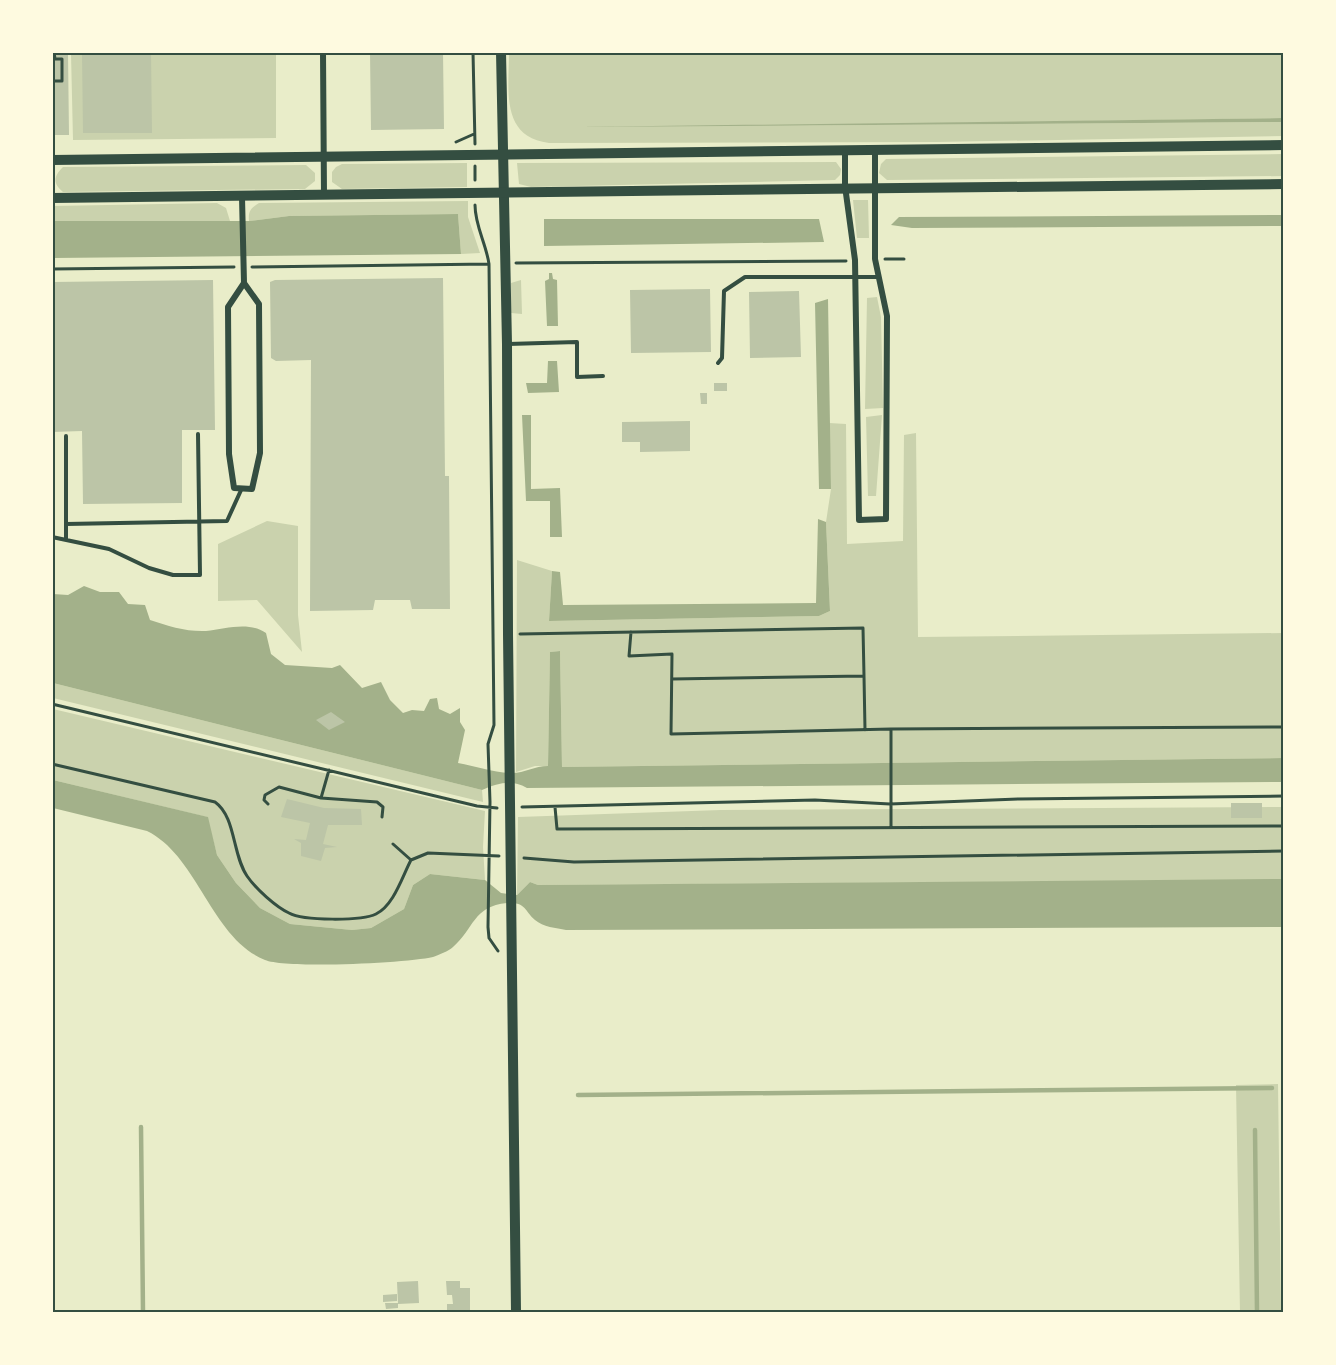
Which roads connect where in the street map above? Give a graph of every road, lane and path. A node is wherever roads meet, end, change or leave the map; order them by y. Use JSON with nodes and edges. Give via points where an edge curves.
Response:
{"nodes":[{"id":1,"x":54,"y":52,"type":"edge"},
{"id":2,"x":323,"y":52,"type":"edge"},
{"id":3,"x":473,"y":52,"type":"edge"},
{"id":4,"x":501,"y":52,"type":"edge"},
{"id":5,"x":54,"y":59,"type":"edge"},
{"id":6,"x":52,"y":81,"type":"edge"},
{"id":7,"x":1284,"y":146,"type":"edge"},
{"id":8,"x":845,"y":151,"type":"junction"},
{"id":9,"x":875,"y":151,"type":"junction"},
{"id":10,"x":475,"y":156,"type":"junction"},
{"id":11,"x":501,"y":156,"type":"junction"},
{"id":12,"x":324,"y":157,"type":"junction"},
{"id":13,"x":52,"y":160,"type":"edge"},
{"id":14,"x":1284,"y":184,"type":"edge"},
{"id":15,"x":845,"y":186,"type":"junction"},
{"id":16,"x":875,"y":186,"type":"junction"},
{"id":17,"x":503,"y":193,"type":"junction"},
{"id":18,"x":475,"y":194,"type":"junction"},
{"id":19,"x":324,"y":196,"type":"junction"},
{"id":20,"x":243,"y":197,"type":"junction"},
{"id":21,"x":52,"y":198,"type":"edge"},
{"id":22,"x":875,"y":259,"type":"junction"},
{"id":23,"x":904,"y":259,"type":"dead end"},
{"id":24,"x":855,"y":260,"type":"junction"},
{"id":25,"x":504,"y":263,"type":"junction"},
{"id":26,"x":489,"y":264,"type":"junction"},
{"id":27,"x":242,"y":267,"type":"junction"},
{"id":28,"x":52,"y":270,"type":"edge"},
{"id":29,"x":855,"y":276,"type":"junction"},
{"id":30,"x":879,"y":277,"type":"junction"},
{"id":31,"x":244,"y":283,"type":"junction"},
{"id":32,"x":507,"y":344,"type":"junction"},
{"id":33,"x":718,"y":363,"type":"dead end"},
{"id":34,"x":603,"y":376,"type":"dead end"},
{"id":35,"x":198,"y":434,"type":"dead end"},
{"id":36,"x":66,"y":436,"type":"dead end"},
{"id":37,"x":242,"y":488,"type":"junction"},
{"id":38,"x":199,"y":522,"type":"junction"},
{"id":39,"x":66,"y":524,"type":"junction"},
{"id":40,"x":52,"y":537,"type":"edge"},
{"id":41,"x":66,"y":539,"type":"junction"},
{"id":42,"x":631,"y":632,"type":"junction"},
{"id":43,"x":508,"y":634,"type":"junction"},
{"id":44,"x":864,"y":676,"type":"junction"},
{"id":45,"x":672,"y":679,"type":"junction"},
{"id":46,"x":52,"y":704,"type":"edge"},
{"id":47,"x":1284,"y":728,"type":"edge"},
{"id":48,"x":891,"y":729,"type":"junction"},
{"id":49,"x":864,"y":730,"type":"junction"},
{"id":50,"x":52,"y":764,"type":"edge"},
{"id":51,"x":329,"y":770,"type":"junction"},
{"id":52,"x":1284,"y":796,"type":"edge"},
{"id":53,"x":321,"y":798,"type":"junction"},
{"id":54,"x":268,"y":804,"type":"dead end"},
{"id":55,"x":890,"y":804,"type":"junction"},
{"id":56,"x":490,"y":809,"type":"junction"},
{"id":57,"x":382,"y":817,"type":"dead end"},
{"id":58,"x":1284,"y":826,"type":"edge"},
{"id":59,"x":891,"y":827,"type":"junction"},
{"id":60,"x":393,"y":844,"type":"dead end"},
{"id":61,"x":1284,"y":851,"type":"edge"},
{"id":62,"x":489,"y":856,"type":"junction"},
{"id":63,"x":510,"y":856,"type":"junction"},
{"id":64,"x":411,"y":860,"type":"junction"},
{"id":65,"x":488,"y":927,"type":"dead end"},
{"id":66,"x":516,"y":1312,"type":"edge"}],
"edges":[{"from":1,"to":5,"type":"path"},
{"from":2,"to":12,"type":"street"},
{"from":3,"to":10,"type":"path"},
{"from":4,"to":11,"type":"main road"},
{"from":5,"to":6,"type":"path","via":[[62,59],[62,81]]},
{"from":7,"to":9,"type":"main road"},
{"from":8,"to":9,"type":"main road"},
{"from":8,"to":11,"type":"main road"},
{"from":8,"to":15,"type":"street"},
{"from":9,"to":16,"type":"street"},
{"from":10,"to":11,"type":"main road"},
{"from":10,"to":12,"type":"main road"},
{"from":10,"to":18,"type":"path"},
{"from":11,"to":17,"type":"main road"},
{"from":12,"to":13,"type":"main road"},
{"from":12,"to":19,"type":"street"},
{"from":14,"to":16,"type":"main road"},
{"from":15,"to":16,"type":"main road"},
{"from":15,"to":17,"type":"main road"},
{"from":15,"to":24,"type":"street"},
{"from":16,"to":22,"type":"street"},
{"from":17,"to":18,"type":"main road"},
{"from":17,"to":25,"type":"main road"},
{"from":18,"to":19,"type":"main road"},
{"from":18,"to":26,"type":"path","via":[[476,223]]},
{"from":19,"to":20,"type":"main road"},
{"from":20,"to":21,"type":"main road"},
{"from":20,"to":27,"type":"street"},
{"from":22,"to":23,"type":"path"},
{"from":22,"to":30,"type":"street"},
{"from":24,"to":25,"type":"path"},
{"from":24,"to":29,"type":"street"},
{"from":25,"to":26,"type":"path"},
{"from":25,"to":32,"type":"main road"},
{"from":26,"to":27,"type":"path"},
{"from":26,"to":56,"type":"path","via":[[494,725],[488,744]]},
{"from":27,"to":28,"type":"path"},
{"from":27,"to":31,"type":"street"},
{"from":29,"to":30,"type":"lane"},
{"from":29,"to":30,"type":"street","via":[[858,520],[886,519],[887,316]]},
{"from":29,"to":33,"type":"lane","via":[[745,277],[724,291],[722,358]]},
{"from":31,"to":37,"type":"street","via":[[228,307],[229,454],[234,488]]},
{"from":31,"to":37,"type":"street","via":[[259,304],[260,453],[252,489]]},
{"from":32,"to":34,"type":"lane","via":[[577,342],[577,377]]},
{"from":32,"to":43,"type":"main road"},
{"from":35,"to":38,"type":"lane"},
{"from":36,"to":39,"type":"lane"},
{"from":37,"to":38,"type":"lane","via":[[228,521]]},
{"from":38,"to":39,"type":"lane"},
{"from":38,"to":41,"type":"lane","via":[[200,575],[174,575],[109,549]]},
{"from":39,"to":41,"type":"lane"},
{"from":40,"to":41,"type":"lane"},
{"from":42,"to":43,"type":"path"},
{"from":42,"to":44,"type":"path","via":[[863,631]]},
{"from":42,"to":45,"type":"path","via":[[629,656],[672,654]]},
{"from":43,"to":63,"type":"main road"},
{"from":44,"to":45,"type":"path"},
{"from":44,"to":49,"type":"path"},
{"from":45,"to":49,"type":"path","via":[[671,734]]},
{"from":46,"to":51,"type":"path"},
{"from":47,"to":48,"type":"path"},
{"from":48,"to":49,"type":"path"},
{"from":48,"to":55,"type":"path"},
{"from":50,"to":64,"type":"path","via":[[215,802],[228,816],[232,840],[247,876],[290,914],[337,920],[376,914],[392,898]]},
{"from":51,"to":53,"type":"path"},
{"from":51,"to":56,"type":"path"},
{"from":52,"to":55,"type":"path"},
{"from":53,"to":54,"type":"path","via":[[279,787],[265,795]]},
{"from":53,"to":57,"type":"path","via":[[377,802],[383,807]]},
{"from":55,"to":59,"type":"path"},
{"from":55,"to":59,"type":"path","via":[[815,800],[555,807],[557,829]]},
{"from":56,"to":62,"type":"path"},
{"from":58,"to":59,"type":"path"},
{"from":60,"to":64,"type":"path"},
{"from":61,"to":63,"type":"path","via":[[574,862]]},
{"from":62,"to":63,"type":"path"},
{"from":62,"to":64,"type":"path","via":[[428,853]]},
{"from":62,"to":65,"type":"path"},
{"from":63,"to":66,"type":"main road"}]}
